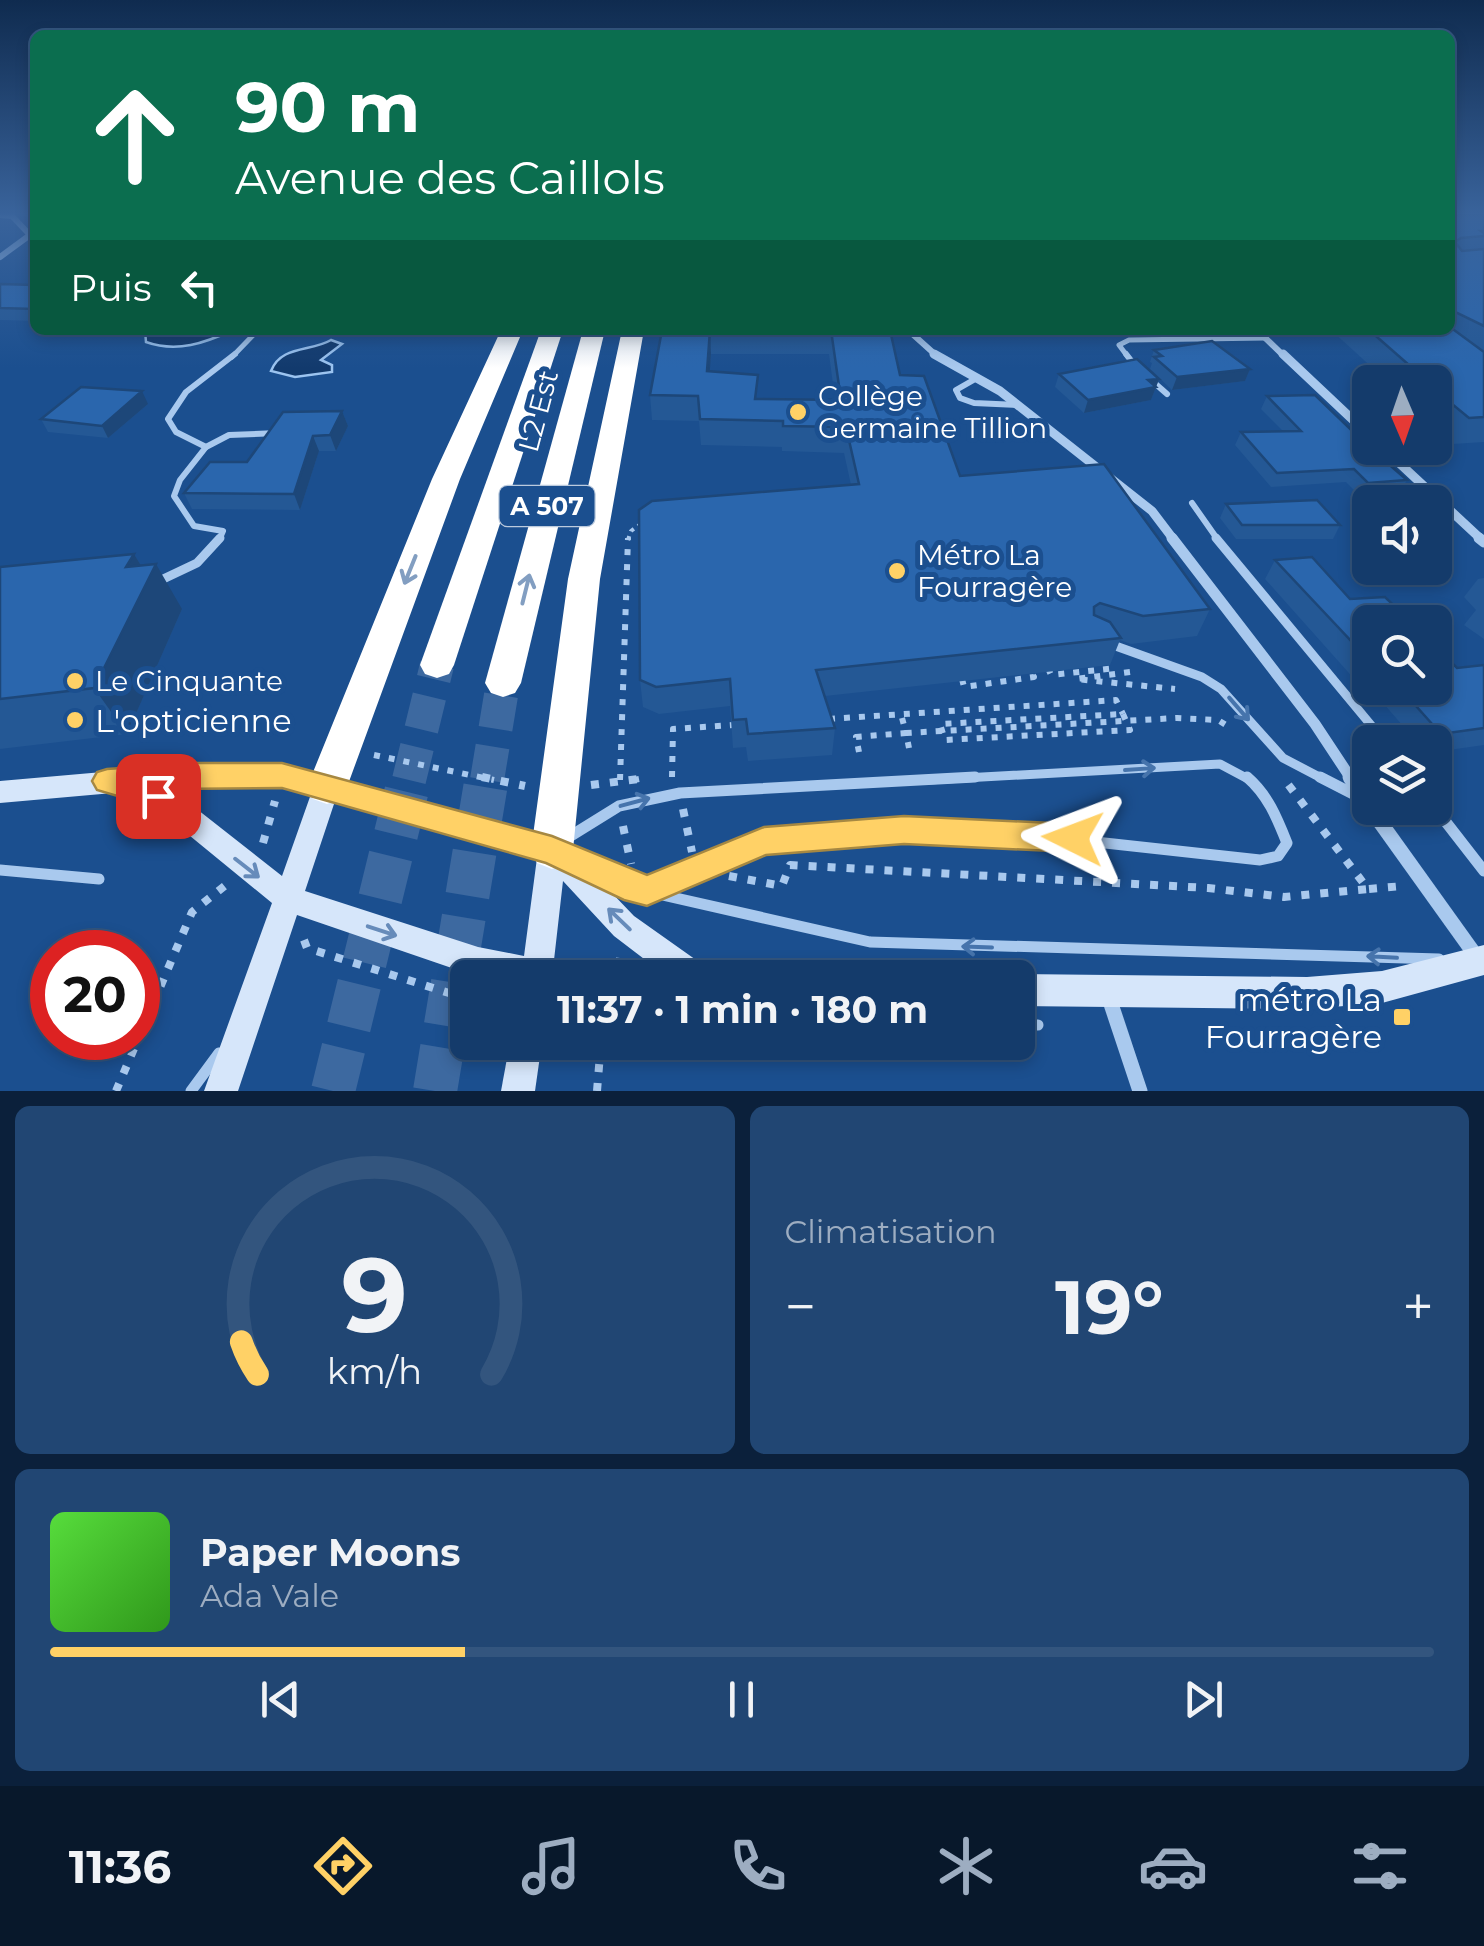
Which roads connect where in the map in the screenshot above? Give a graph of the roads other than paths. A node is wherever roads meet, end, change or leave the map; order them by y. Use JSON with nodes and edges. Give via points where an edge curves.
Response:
{"nodes":[{"id":1,"x":254,"y":335,"type":"edge"},
{"id":2,"x":510,"y":335,"type":"edge"},
{"id":3,"x":550,"y":335,"type":"edge"},
{"id":4,"x":593,"y":335,"type":"edge"},
{"id":5,"x":632,"y":335,"type":"edge"},
{"id":6,"x":913,"y":335,"type":"edge"},
{"id":7,"x":1263,"y":335,"type":"edge"},
{"id":8,"x":1266,"y":338,"type":"junction"},
{"id":9,"x":976,"y":378,"type":"junction"},
{"id":10,"x":1167,"y":394,"type":"dead end"},
{"id":11,"x":1018,"y":405,"type":"junction"},
{"id":12,"x":1352,"y":419,"type":"edge"},
{"id":13,"x":278,"y":432,"type":"edge"},
{"id":14,"x":206,"y":447,"type":"junction"},
{"id":15,"x":1400,"y":465,"type":"edge"},
{"id":16,"x":1192,"y":502,"type":"dead end"},
{"id":17,"x":1484,"y":542,"type":"edge"},
{"id":18,"x":147,"y":583,"type":"edge"},
{"id":19,"x":1091,"y":638,"type":"edge"},
{"id":20,"x":437,"y":665,"type":"tunnel mouth"},
{"id":21,"x":503,"y":683,"type":"tunnel mouth"},
{"id":22,"x":1371,"y":725,"type":"edge"},
{"id":23,"x":1352,"y":780,"type":"edge"},
{"id":24,"x":107,"y":781,"type":"junction"},
{"id":25,"x":327,"y":787,"type":"junction"},
{"id":26,"x":0,"y":792,"type":"edge"},
{"id":27,"x":1352,"y":796,"type":"edge"},
{"id":28,"x":1383,"y":825,"type":"edge"},
{"id":29,"x":1447,"y":825,"type":"edge"},
{"id":30,"x":552,"y":850,"type":"junction"},
{"id":31,"x":0,"y":870,"type":"edge"},
{"id":32,"x":1484,"y":871,"type":"edge"},
{"id":33,"x":100,"y":879,"type":"dead end"},
{"id":34,"x":647,"y":891,"type":"junction"},
{"id":35,"x":290,"y":899,"type":"junction"},
{"id":36,"x":472,"y":960,"type":"edge"},
{"id":37,"x":540,"y":960,"type":"edge"},
{"id":38,"x":670,"y":960,"type":"edge"},
{"id":39,"x":1482,"y":961,"type":"edge"},
{"id":40,"x":1035,"y":991,"type":"edge"},
{"id":41,"x":1106,"y":993,"type":"junction"},
{"id":42,"x":246,"y":1018,"type":"junction"},
{"id":43,"x":1035,"y":1024,"type":"edge"},
{"id":44,"x":1038,"y":1024,"type":"dead end"},
{"id":45,"x":523,"y":1060,"type":"edge"},
{"id":46,"x":190,"y":1091,"type":"edge"},
{"id":47,"x":221,"y":1091,"type":"edge"},
{"id":48,"x":518,"y":1091,"type":"edge"},
{"id":49,"x":1140,"y":1091,"type":"edge"}],
"edges":[{"from":1,"to":14,"type":"lane","via":[[190,387],[168,419],[176,432]]},
{"from":2,"to":25,"type":"highway","one_way":true,"via":[[446,479]]},
{"from":3,"to":20,"type":"highway","name":"L2 Est","number":"A 507"},
{"from":21,"to":4,"type":"highway","name":"L2 Est","number":"A 507","one_way":true},
{"from":5,"to":30,"type":"highway","via":[[584,579]]},
{"from":6,"to":9,"type":"street"},
{"from":7,"to":8,"type":"street"},
{"from":8,"to":10,"type":"lane","via":[[1129,340],[1120,346]]},
{"from":8,"to":12,"type":"street"},
{"from":9,"to":11,"type":"street"},
{"from":9,"to":11,"type":"lane","via":[[956,390],[960,398]]},
{"from":11,"to":23,"type":"street","via":[[1152,512]]},
{"from":13,"to":14,"type":"lane","via":[[229,434]]},
{"from":14,"to":18,"type":"lane","via":[[174,496],[194,526],[223,531],[219,543],[185,569]]},
{"from":15,"to":17,"type":"street"},
{"from":16,"to":22,"type":"lane"},
{"from":19,"to":27,"type":"lane","one_way":true,"via":[[1202,677],[1283,758]]},
{"from":24,"to":25,"type":"street","via":[[282,776]]},
{"from":24,"to":26,"type":"street"},
{"from":24,"to":35,"type":"street","via":[[158,796]]},
{"from":25,"to":30,"type":"street"},
{"from":25,"to":35,"type":"street"},
{"from":28,"to":39,"type":"street"},
{"from":29,"to":32,"type":"lane"},
{"from":30,"to":34,"type":"lane"},
{"from":30,"to":34,"type":"lane","one_way":true,"via":[[619,806],[680,793],[1220,764],[1262,788],[1287,843],[1278,856],[1260,860],[1073,838],[886,831],[764,842]]},
{"from":30,"to":37,"type":"street"},
{"from":38,"to":30,"type":"street","one_way":true,"via":[[624,926]]},
{"from":31,"to":33,"type":"lane"},
{"from":39,"to":34,"type":"lane","one_way":true,"via":[[870,942]]},
{"from":35,"to":36,"type":"street","one_way":true},
{"from":35,"to":42,"type":"street"},
{"from":39,"to":41,"type":"street","via":[[1382,986],[1307,993]]},
{"from":40,"to":41,"type":"street"},
{"from":41,"to":49,"type":"street"},
{"from":42,"to":46,"type":"lane"},
{"from":42,"to":47,"type":"street"},
{"from":43,"to":44,"type":"lane"},
{"from":45,"to":48,"type":"street"}]}
